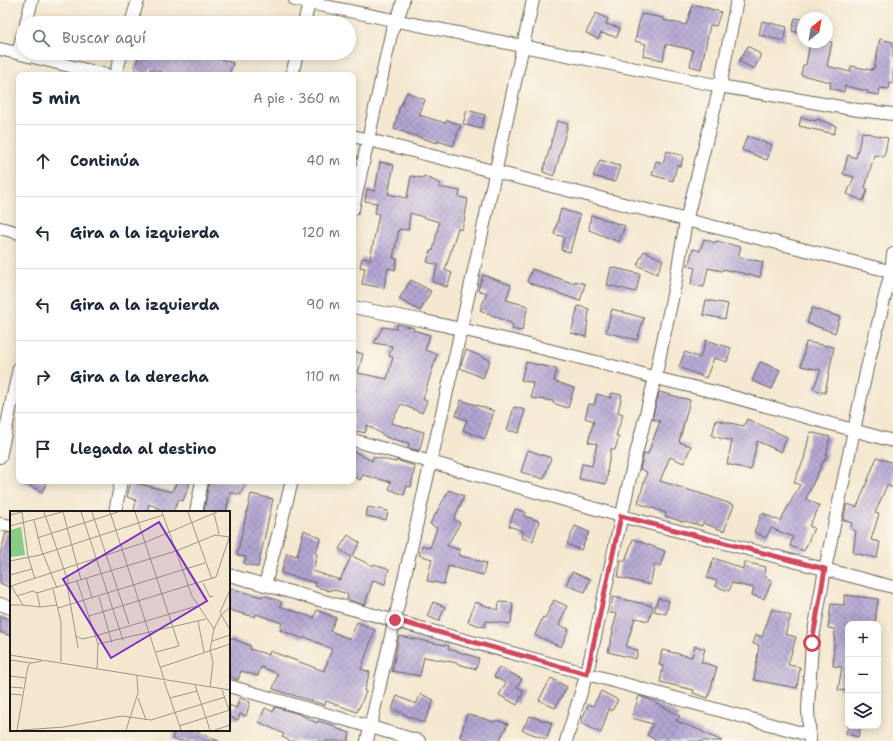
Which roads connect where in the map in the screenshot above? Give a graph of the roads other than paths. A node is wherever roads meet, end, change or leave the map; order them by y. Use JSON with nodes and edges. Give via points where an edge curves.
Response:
{"nodes":[{"id":1,"x":32,"y":0,"type":"edge"},
{"id":2,"x":138,"y":0,"type":"edge"},
{"id":3,"x":295,"y":0,"type":"edge"},
{"id":4,"x":403,"y":0,"type":"edge"},
{"id":5,"x":534,"y":0,"type":"edge"},
{"id":6,"x":737,"y":0,"type":"edge"},
{"id":7,"x":309,"y":2,"type":"edge"},
{"id":8,"x":28,"y":16,"type":"edge"},
{"id":9,"x":133,"y":16,"type":"edge"},
{"id":10,"x":306,"y":16,"type":"edge"},
{"id":11,"x":396,"y":21,"type":"junction"},
{"id":12,"x":523,"y":46,"type":"junction"},
{"id":13,"x":0,"y":51,"type":"edge"},
{"id":14,"x":16,"y":53,"type":"edge"},
{"id":15,"x":41,"y":60,"type":"edge"},
{"id":16,"x":120,"y":60,"type":"edge"},
{"id":17,"x":295,"y":60,"type":"edge"},
{"id":18,"x":81,"y":72,"type":"edge"},
{"id":19,"x":116,"y":72,"type":"edge"},
{"id":20,"x":293,"y":72,"type":"edge"},
{"id":21,"x":720,"y":86,"type":"junction"},
{"id":22,"x":893,"y":114,"type":"edge"},
{"id":23,"x":356,"y":137,"type":"edge"},
{"id":24,"x":368,"y":140,"type":"junction"},
{"id":25,"x":495,"y":173,"type":"junction"},
{"id":26,"x":356,"y":195,"type":"edge"},
{"id":27,"x":686,"y":221,"type":"junction"},
{"id":28,"x":0,"y":228,"type":"edge"},
{"id":29,"x":16,"y":231,"type":"edge"},
{"id":30,"x":893,"y":254,"type":"edge"},
{"id":31,"x":892,"y":272,"type":"edge"},
{"id":32,"x":356,"y":308,"type":"edge"},
{"id":33,"x":461,"y":329,"type":"junction"},
{"id":34,"x":655,"y":378,"type":"junction"},
{"id":35,"x":16,"y":382,"type":"edge"},
{"id":36,"x":854,"y":431,"type":"junction"},
{"id":37,"x":356,"y":441,"type":"edge"},
{"id":38,"x":893,"y":441,"type":"edge"},
{"id":39,"x":0,"y":457,"type":"edge"},
{"id":40,"x":431,"y":461,"type":"junction"},
{"id":41,"x":120,"y":484,"type":"edge"},
{"id":42,"x":201,"y":484,"type":"edge"},
{"id":43,"x":291,"y":484,"type":"edge"},
{"id":44,"x":115,"y":511,"type":"edge"},
{"id":45,"x":196,"y":511,"type":"edge"},
{"id":46,"x":621,"y":516,"type":"junction"},
{"id":47,"x":0,"y":524,"type":"edge"},
{"id":48,"x":10,"y":526,"type":"edge"},
{"id":49,"x":825,"y":569,"type":"junction"},
{"id":50,"x":230,"y":575,"type":"edge"},
{"id":51,"x":265,"y":585,"type":"junction"},
{"id":52,"x":893,"y":587,"type":"edge"},
{"id":53,"x":0,"y":604,"type":"edge"},
{"id":54,"x":10,"y":608,"type":"edge"},
{"id":55,"x":395,"y":620,"type":"junction"},
{"id":56,"x":587,"y":674,"type":"junction"},
{"id":57,"x":230,"y":686,"type":"edge"},
{"id":58,"x":370,"y":727,"type":"junction"},
{"id":59,"x":810,"y":738,"type":"edge"},
{"id":60,"x":367,"y":741,"type":"edge"},
{"id":61,"x":419,"y":741,"type":"edge"},
{"id":62,"x":566,"y":741,"type":"edge"}],
"edges":[{"from":1,"to":8,"type":"street"},
{"from":2,"to":9,"type":"street"},
{"from":3,"to":7,"type":"street"},
{"from":4,"to":11,"type":"street"},
{"from":5,"to":12,"type":"street"},
{"from":6,"to":21,"type":"street"},
{"from":7,"to":10,"type":"street"},
{"from":7,"to":11,"type":"street"},
{"from":11,"to":12,"type":"street"},
{"from":11,"to":24,"type":"street"},
{"from":12,"to":21,"type":"street"},
{"from":12,"to":25,"type":"street"},
{"from":13,"to":14,"type":"street"},
{"from":15,"to":18,"type":"street"},
{"from":16,"to":19,"type":"street"},
{"from":17,"to":20,"type":"street"},
{"from":21,"to":22,"type":"street"},
{"from":21,"to":27,"type":"street"},
{"from":23,"to":24,"type":"street"},
{"from":24,"to":25,"type":"street"},
{"from":24,"to":26,"type":"street"},
{"from":25,"to":27,"type":"street"},
{"from":25,"to":33,"type":"street"},
{"from":27,"to":31,"type":"street"},
{"from":27,"to":34,"type":"street"},
{"from":28,"to":29,"type":"street"},
{"from":30,"to":31,"type":"street"},
{"from":31,"to":36,"type":"street","via":[[867,368]]},
{"from":32,"to":33,"type":"street"},
{"from":33,"to":34,"type":"street"},
{"from":33,"to":40,"type":"street"},
{"from":34,"to":36,"type":"street"},
{"from":34,"to":46,"type":"street"},
{"from":35,"to":39,"type":"street"},
{"from":36,"to":38,"type":"street"},
{"from":36,"to":49,"type":"street"},
{"from":37,"to":40,"type":"street"},
{"from":40,"to":46,"type":"street"},
{"from":40,"to":55,"type":"street"},
{"from":41,"to":44,"type":"street"},
{"from":42,"to":45,"type":"street"},
{"from":43,"to":51,"type":"street"},
{"from":46,"to":49,"type":"street"},
{"from":46,"to":56,"type":"street"},
{"from":47,"to":48,"type":"street"},
{"from":49,"to":52,"type":"street"},
{"from":49,"to":59,"type":"street","via":[[812,643],[808,709]]},
{"from":50,"to":51,"type":"street"},
{"from":51,"to":55,"type":"street"},
{"from":53,"to":54,"type":"street"},
{"from":55,"to":56,"type":"street"},
{"from":55,"to":58,"type":"street"},
{"from":56,"to":59,"type":"street"},
{"from":56,"to":62,"type":"street"},
{"from":57,"to":58,"type":"street"},
{"from":58,"to":60,"type":"street"},
{"from":58,"to":61,"type":"street"}]}
